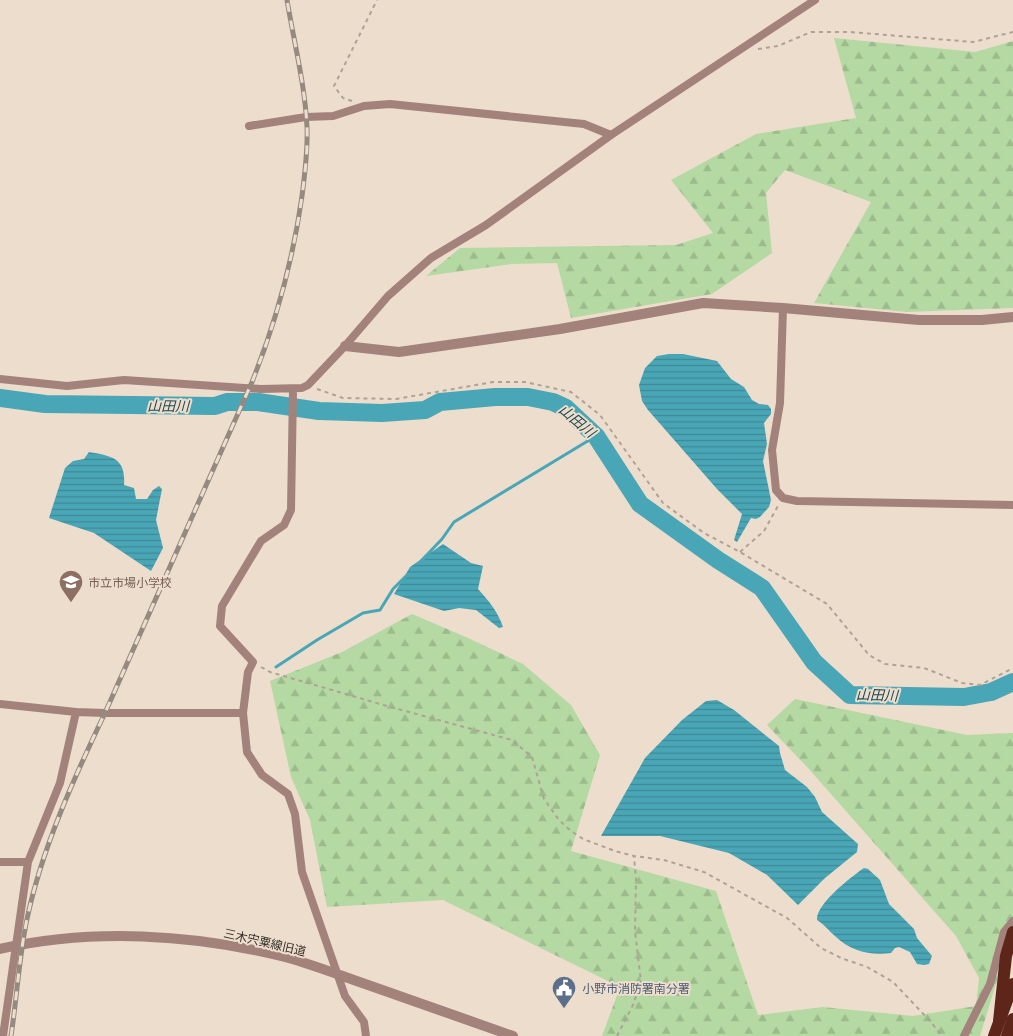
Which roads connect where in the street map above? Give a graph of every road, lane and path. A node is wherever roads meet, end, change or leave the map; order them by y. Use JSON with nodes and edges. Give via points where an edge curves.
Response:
{"nodes":[{"id":1,"x":377,"y":0,"type":"edge"},
{"id":2,"x":815,"y":0,"type":"edge"},
{"id":3,"x":1013,"y":32,"type":"edge"},
{"id":4,"x":740,"y":48,"type":"junction"},
{"id":5,"x":364,"y":106,"type":"junction"},
{"id":6,"x":249,"y":126,"type":"dead end"},
{"id":7,"x":610,"y":134,"type":"junction"},
{"id":8,"x":783,"y":308,"type":"junction"},
{"id":9,"x":1013,"y":317,"type":"edge"},
{"id":10,"x":345,"y":346,"type":"junction"},
{"id":11,"x":0,"y":379,"type":"edge"},
{"id":12,"x":308,"y":385,"type":"junction"},
{"id":13,"x":294,"y":389,"type":"junction"},
{"id":14,"x":783,"y":498,"type":"junction"},
{"id":15,"x":1013,"y":506,"type":"edge"},
{"id":16,"x":740,"y":552,"type":"junction"},
{"id":17,"x":253,"y":662,"type":"junction"},
{"id":18,"x":1013,"y":668,"type":"edge"},
{"id":19,"x":0,"y":704,"type":"edge"},
{"id":20,"x":76,"y":712,"type":"junction"},
{"id":21,"x":243,"y":713,"type":"junction"},
{"id":22,"x":634,"y":856,"type":"junction"},
{"id":23,"x":0,"y":862,"type":"edge"},
{"id":24,"x":28,"y":862,"type":"junction"},
{"id":25,"x":1013,"y":921,"type":"edge"},
{"id":26,"x":1013,"y":932,"type":"edge"},
{"id":27,"x":0,"y":949,"type":"edge"},
{"id":28,"x":337,"y":974,"type":"junction"},
{"id":29,"x":1013,"y":984,"type":"edge"},
{"id":30,"x":1013,"y":1019,"type":"edge"},
{"id":31,"x":999,"y":1021,"type":"junction"},
{"id":32,"x":3,"y":1036,"type":"edge"},
{"id":33,"x":366,"y":1036,"type":"edge"},
{"id":34,"x":513,"y":1036,"type":"edge"},
{"id":35,"x":617,"y":1036,"type":"edge"},
{"id":36,"x":942,"y":1036,"type":"edge"},
{"id":37,"x":964,"y":1036,"type":"edge"},
{"id":38,"x":994,"y":1036,"type":"edge"},
{"id":39,"x":1007,"y":1036,"type":"edge"}],
"edges":[{"from":1,"to":5,"type":"path","via":[[334,86],[343,98]]},
{"from":2,"to":4,"type":"street"},
{"from":3,"to":4,"type":"path","via":[[972,42],[811,32],[778,46],[754,50]]},
{"from":4,"to":7,"type":"street"},
{"from":5,"to":6,"type":"street","via":[[333,116]]},
{"from":5,"to":7,"type":"street","via":[[390,104],[584,124]]},
{"from":7,"to":10,"type":"street","via":[[486,225],[431,258],[388,296]]},
{"from":8,"to":9,"type":"street","via":[[919,320]]},
{"from":8,"to":10,"type":"street","via":[[703,303],[399,352]]},
{"from":8,"to":14,"type":"street","via":[[780,403],[772,450],[776,490]]},
{"from":10,"to":12,"type":"street"},
{"from":11,"to":13,"type":"street","via":[[67,386],[124,380]]},
{"from":12,"to":13,"type":"street"},
{"from":12,"to":16,"type":"path","via":[[343,398],[396,399],[493,382],[524,382],[571,392],[600,416],[663,503],[704,533]]},
{"from":13,"to":17,"type":"street","via":[[291,510],[284,525],[261,541],[221,612],[220,626]]},
{"from":14,"to":15,"type":"street","via":[[797,501]]},
{"from":14,"to":16,"type":"path","via":[[764,531]]},
{"from":16,"to":18,"type":"path","via":[[828,604],[869,656],[885,664],[924,668],[962,683],[980,685]]},
{"from":17,"to":21,"type":"street","via":[[248,672]]},
{"from":17,"to":22,"type":"path","via":[[270,672],[512,740],[532,756],[544,799],[559,820],[584,839]]},
{"from":19,"to":20,"type":"street"},
{"from":20,"to":21,"type":"street"},
{"from":20,"to":24,"type":"street","via":[[60,783]]},
{"from":21,"to":28,"type":"street","via":[[247,752],[262,775],[288,794],[295,814],[302,872]]},
{"from":22,"to":35,"type":"path","via":[[635,931],[642,982]]},
{"from":22,"to":36,"type":"path","via":[[664,860],[704,872],[787,918],[821,948],[892,982]]},
{"from":23,"to":24,"type":"street"},
{"from":24,"to":32,"type":"street"},
{"from":25,"to":37,"type":"street","via":[[1004,932],[990,984]]},
{"from":26,"to":31,"type":"highway","via":[[1006,956]]},
{"from":27,"to":28,"type":"street","name":"三木宍粟線旧道","via":[[94,937],[191,940],[286,957]]},
{"from":28,"to":33,"type":"street","via":[[345,996],[364,1022]]},
{"from":28,"to":34,"type":"street","name":"三木宍粟線旧道"},
{"from":29,"to":31,"type":"highway"},
{"from":30,"to":39,"type":"highway"},
{"from":31,"to":38,"type":"highway"}]}
